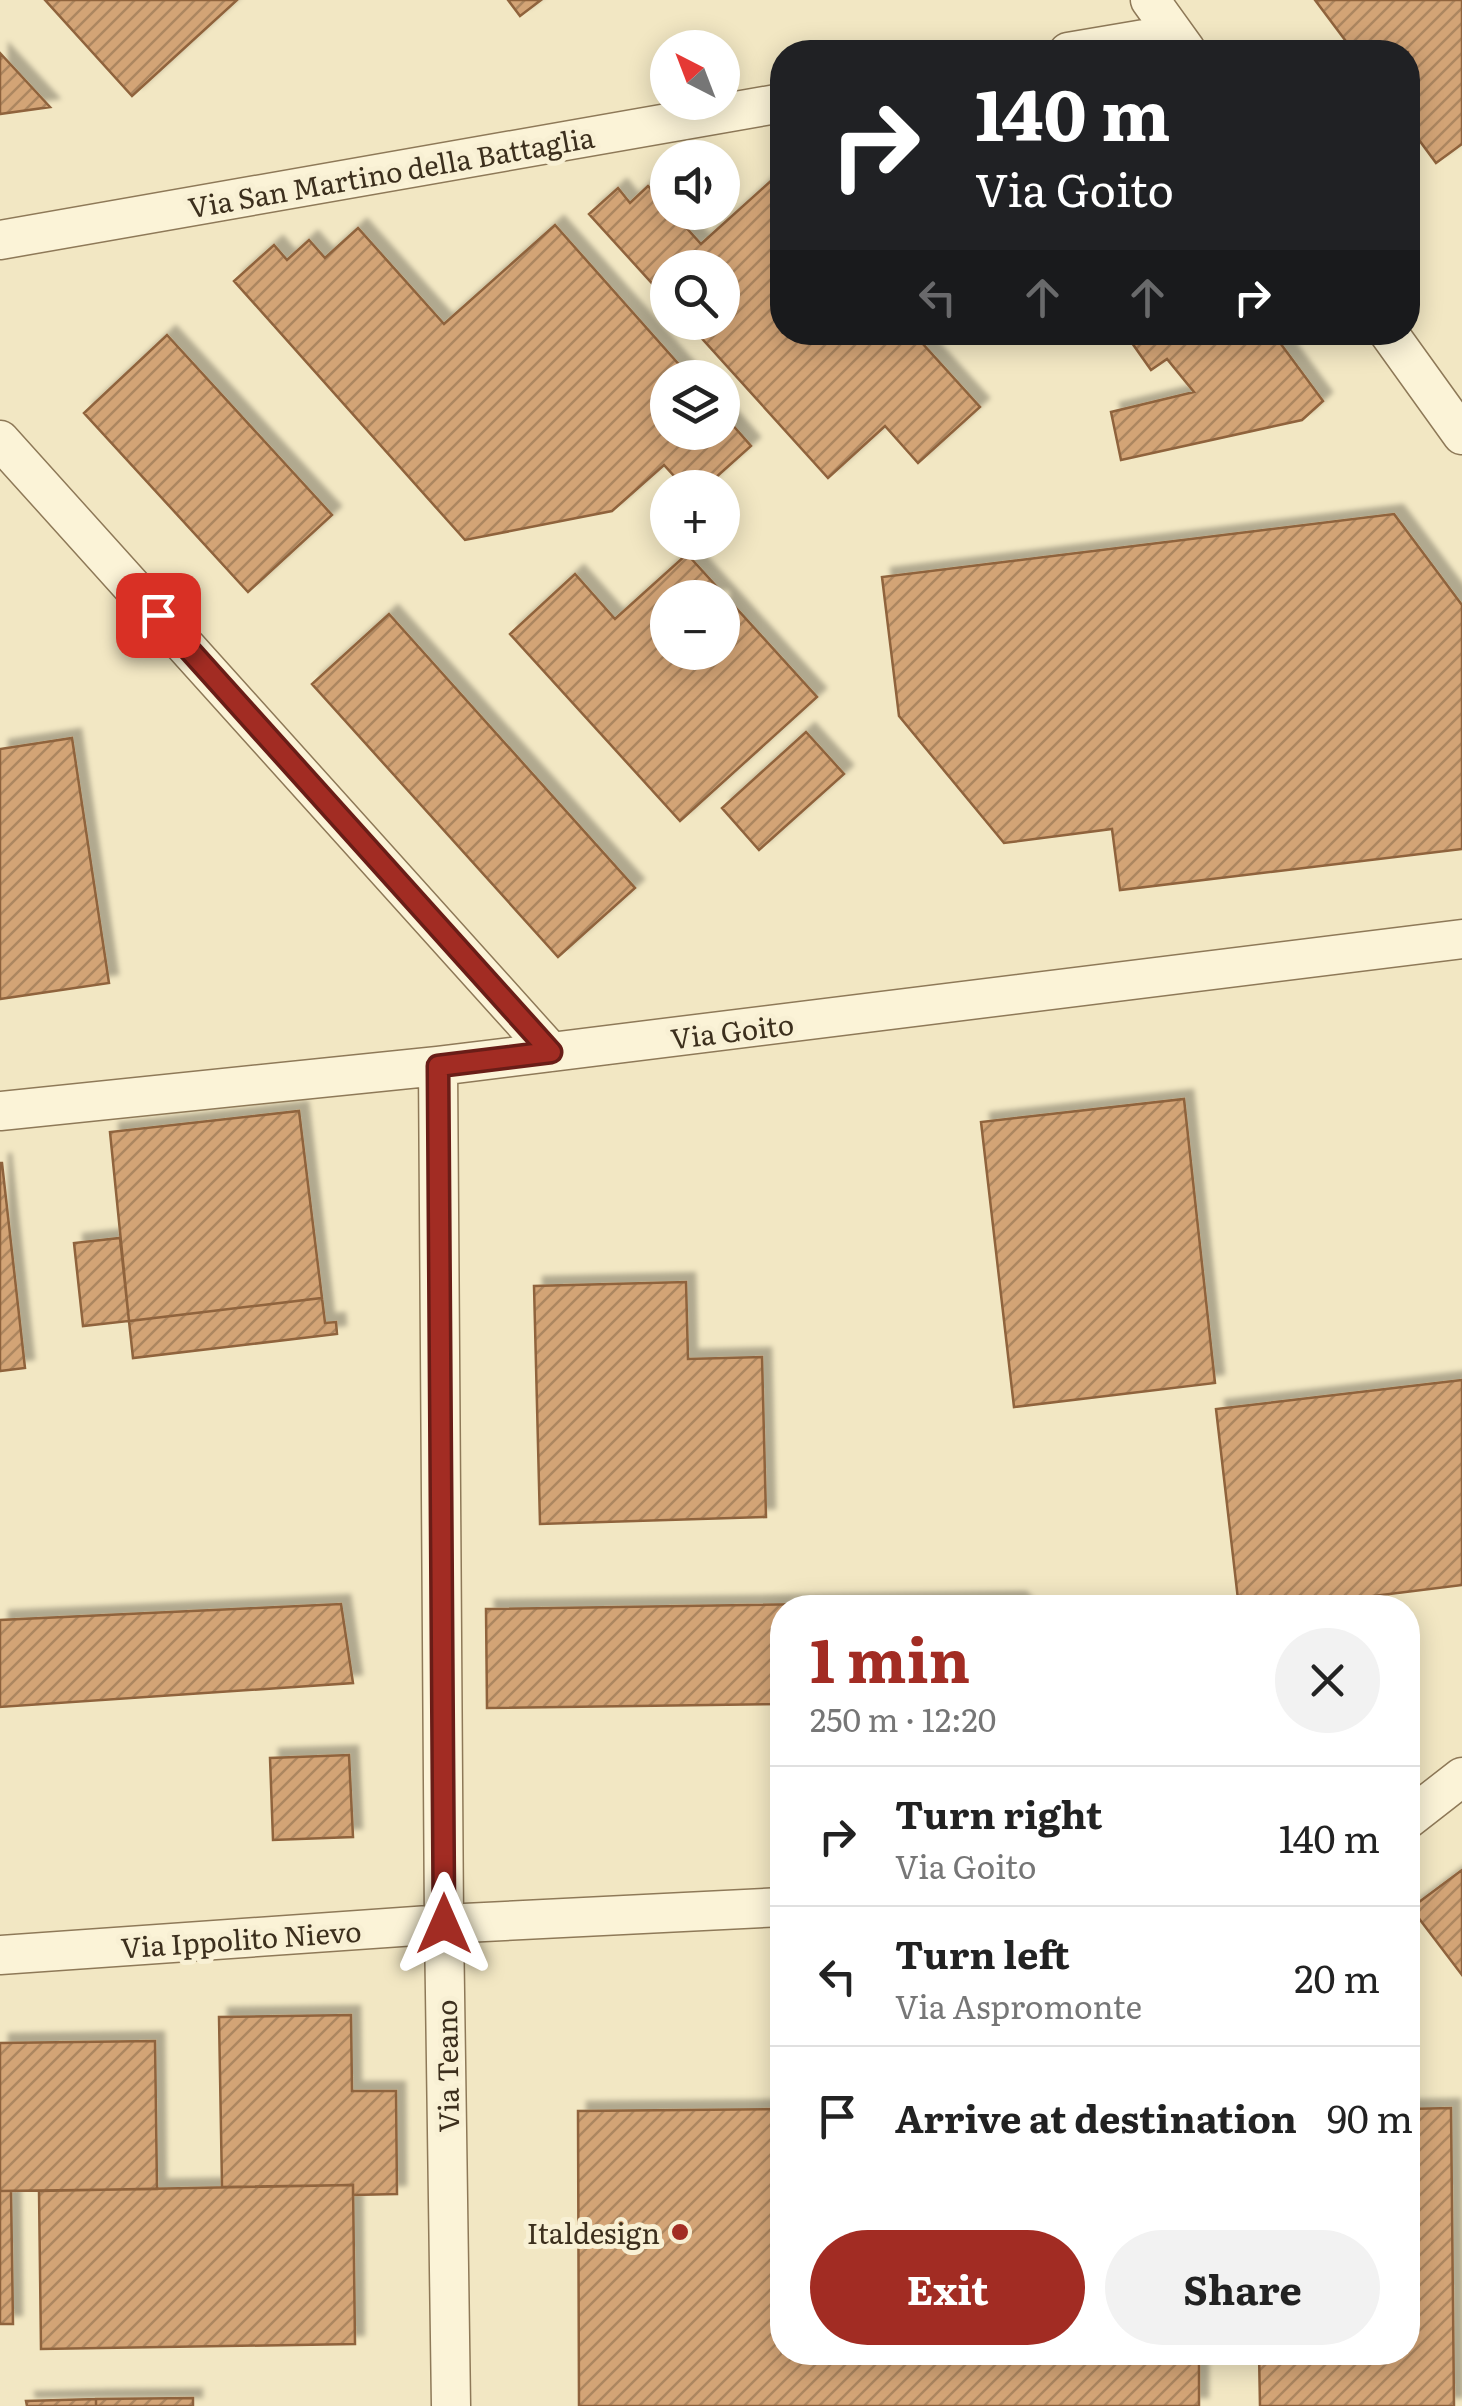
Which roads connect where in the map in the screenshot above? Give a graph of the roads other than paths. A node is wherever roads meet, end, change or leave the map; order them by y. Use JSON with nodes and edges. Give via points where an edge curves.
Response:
{"nodes":[{"id":1,"x":1150,"y":0,"type":"edge"},
{"id":2,"x":1179,"y":40,"type":"edge"},
{"id":3,"x":770,"y":105,"type":"edge"},
{"id":4,"x":0,"y":240,"type":"edge"},
{"id":5,"x":1397,"y":345,"type":"edge"},
{"id":6,"x":1462,"y":436,"type":"edge"},
{"id":7,"x":0,"y":440,"type":"edge"},
{"id":8,"x":1462,"y":939,"type":"edge"},
{"id":9,"x":551,"y":1052,"type":"junction"},
{"id":10,"x":438,"y":1066,"type":"junction"},
{"id":11,"x":0,"y":1111,"type":"edge"},
{"id":12,"x":1462,"y":1777,"type":"edge"},
{"id":13,"x":1420,"y":1810,"type":"edge"},
{"id":14,"x":770,"y":1908,"type":"edge"},
{"id":15,"x":444,"y":1924,"type":"junction"},
{"id":16,"x":0,"y":1955,"type":"edge"},
{"id":17,"x":452,"y":2406,"type":"edge"}],
"edges":[{"from":1,"to":2,"type":"street"},
{"from":3,"to":4,"type":"street","name":"Via San Martino della Battaglia"},
{"from":5,"to":6,"type":"street"},
{"from":7,"to":9,"type":"street"},
{"from":8,"to":9,"type":"street","name":"Via Goito"},
{"from":9,"to":10,"type":"street","name":"Via Goito"},
{"from":10,"to":11,"type":"street","name":"Via Goito"},
{"from":10,"to":15,"type":"street","name":"Via Teano"},
{"from":12,"to":13,"type":"street"},
{"from":14,"to":15,"type":"street","name":"Via Ippolito Nievo"},
{"from":15,"to":16,"type":"street","name":"Via Ippolito Nievo"},
{"from":15,"to":17,"type":"street","name":"Via Teano"}]}
